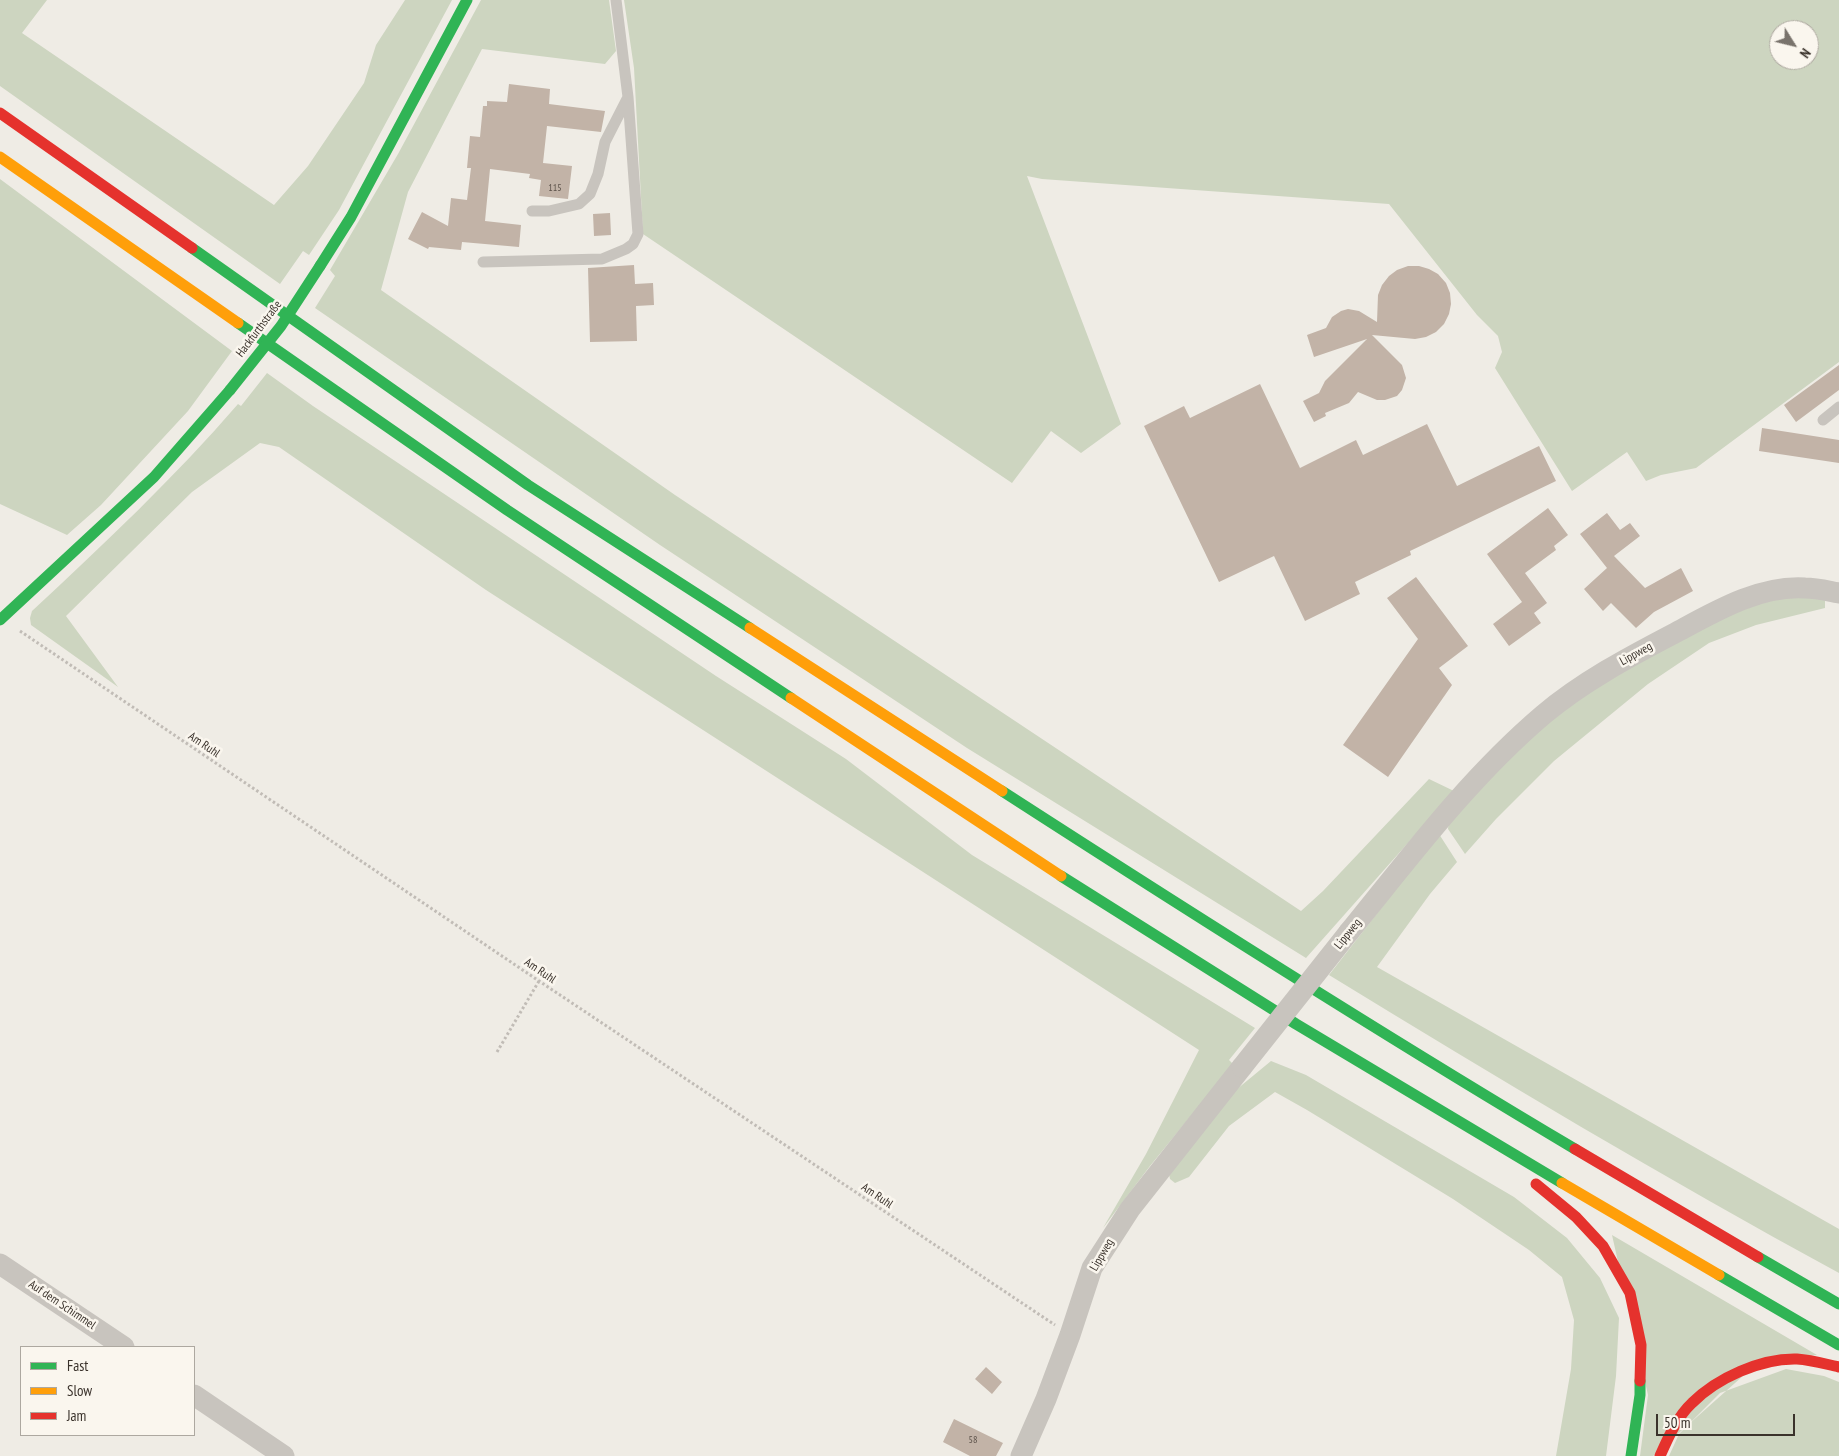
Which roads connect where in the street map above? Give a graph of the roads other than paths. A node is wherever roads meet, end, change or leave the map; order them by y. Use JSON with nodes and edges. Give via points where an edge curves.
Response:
{"nodes":[{"id":1,"x":467,"y":0,"type":"edge"},
{"id":2,"x":616,"y":0,"type":"edge"},
{"id":3,"x":628,"y":97,"type":"junction"},
{"id":4,"x":0,"y":113,"type":"edge"},
{"id":5,"x":0,"y":157,"type":"edge"},
{"id":6,"x":532,"y":211,"type":"dead end"},
{"id":7,"x":483,"y":262,"type":"dead end"},
{"id":8,"x":1839,"y":407,"type":"edge"},
{"id":9,"x":1823,"y":420,"type":"dead end"},
{"id":10,"x":1839,"y":593,"type":"edge"},
{"id":11,"x":4,"y":616,"type":"edge"},
{"id":12,"x":1514,"y":1155,"type":"junction"},
{"id":13,"x":0,"y":1264,"type":"edge"},
{"id":14,"x":1839,"y":1304,"type":"edge"},
{"id":15,"x":1839,"y":1345,"type":"edge"},
{"id":16,"x":123,"y":1346,"type":"edge"},
{"id":17,"x":1839,"y":1367,"type":"edge"},
{"id":18,"x":195,"y":1396,"type":"edge"},
{"id":19,"x":273,"y":1453,"type":"edge"},
{"id":20,"x":1021,"y":1456,"type":"edge"},
{"id":21,"x":1631,"y":1456,"type":"edge"},
{"id":22,"x":1660,"y":1456,"type":"edge"}],
"edges":[{"from":1,"to":11,"type":"main road","name":"Hackfurthstraße","bridge":true,"via":[[351,217],[280,326],[230,390],[154,477]]},
{"from":2,"to":3,"type":"lane"},
{"from":3,"to":6,"type":"lane","via":[[605,142],[590,194],[579,204],[549,211]]},
{"from":3,"to":7,"type":"lane","via":[[638,234],[633,244],[602,259]]},
{"from":4,"to":14,"type":"main road","via":[[528,485],[1104,858],[1471,1087]]},
{"from":5,"to":12,"type":"main road","via":[[507,510],[1091,896]]},
{"from":8,"to":9,"type":"lane"},
{"from":10,"to":20,"type":"street","name":"Lippweg","bridge":true,"via":[[1804,588],[1780,589],[1736,603],[1622,662],[1580,688],[1544,714],[1488,768],[1444,815],[1349,932],[1130,1209],[1092,1268],[1046,1399]]},
{"from":12,"to":15,"type":"main road"},
{"from":12,"to":21,"type":"main road","via":[[1532,1182],[1576,1217],[1603,1246],[1630,1294],[1641,1345],[1640,1395]]},
{"from":13,"to":16,"type":"street","name":"Auf dem Schimmel"},
{"from":17,"to":22,"type":"main road","via":[[1808,1359],[1782,1360],[1722,1380],[1692,1404]]},
{"from":18,"to":19,"type":"street"}]}
